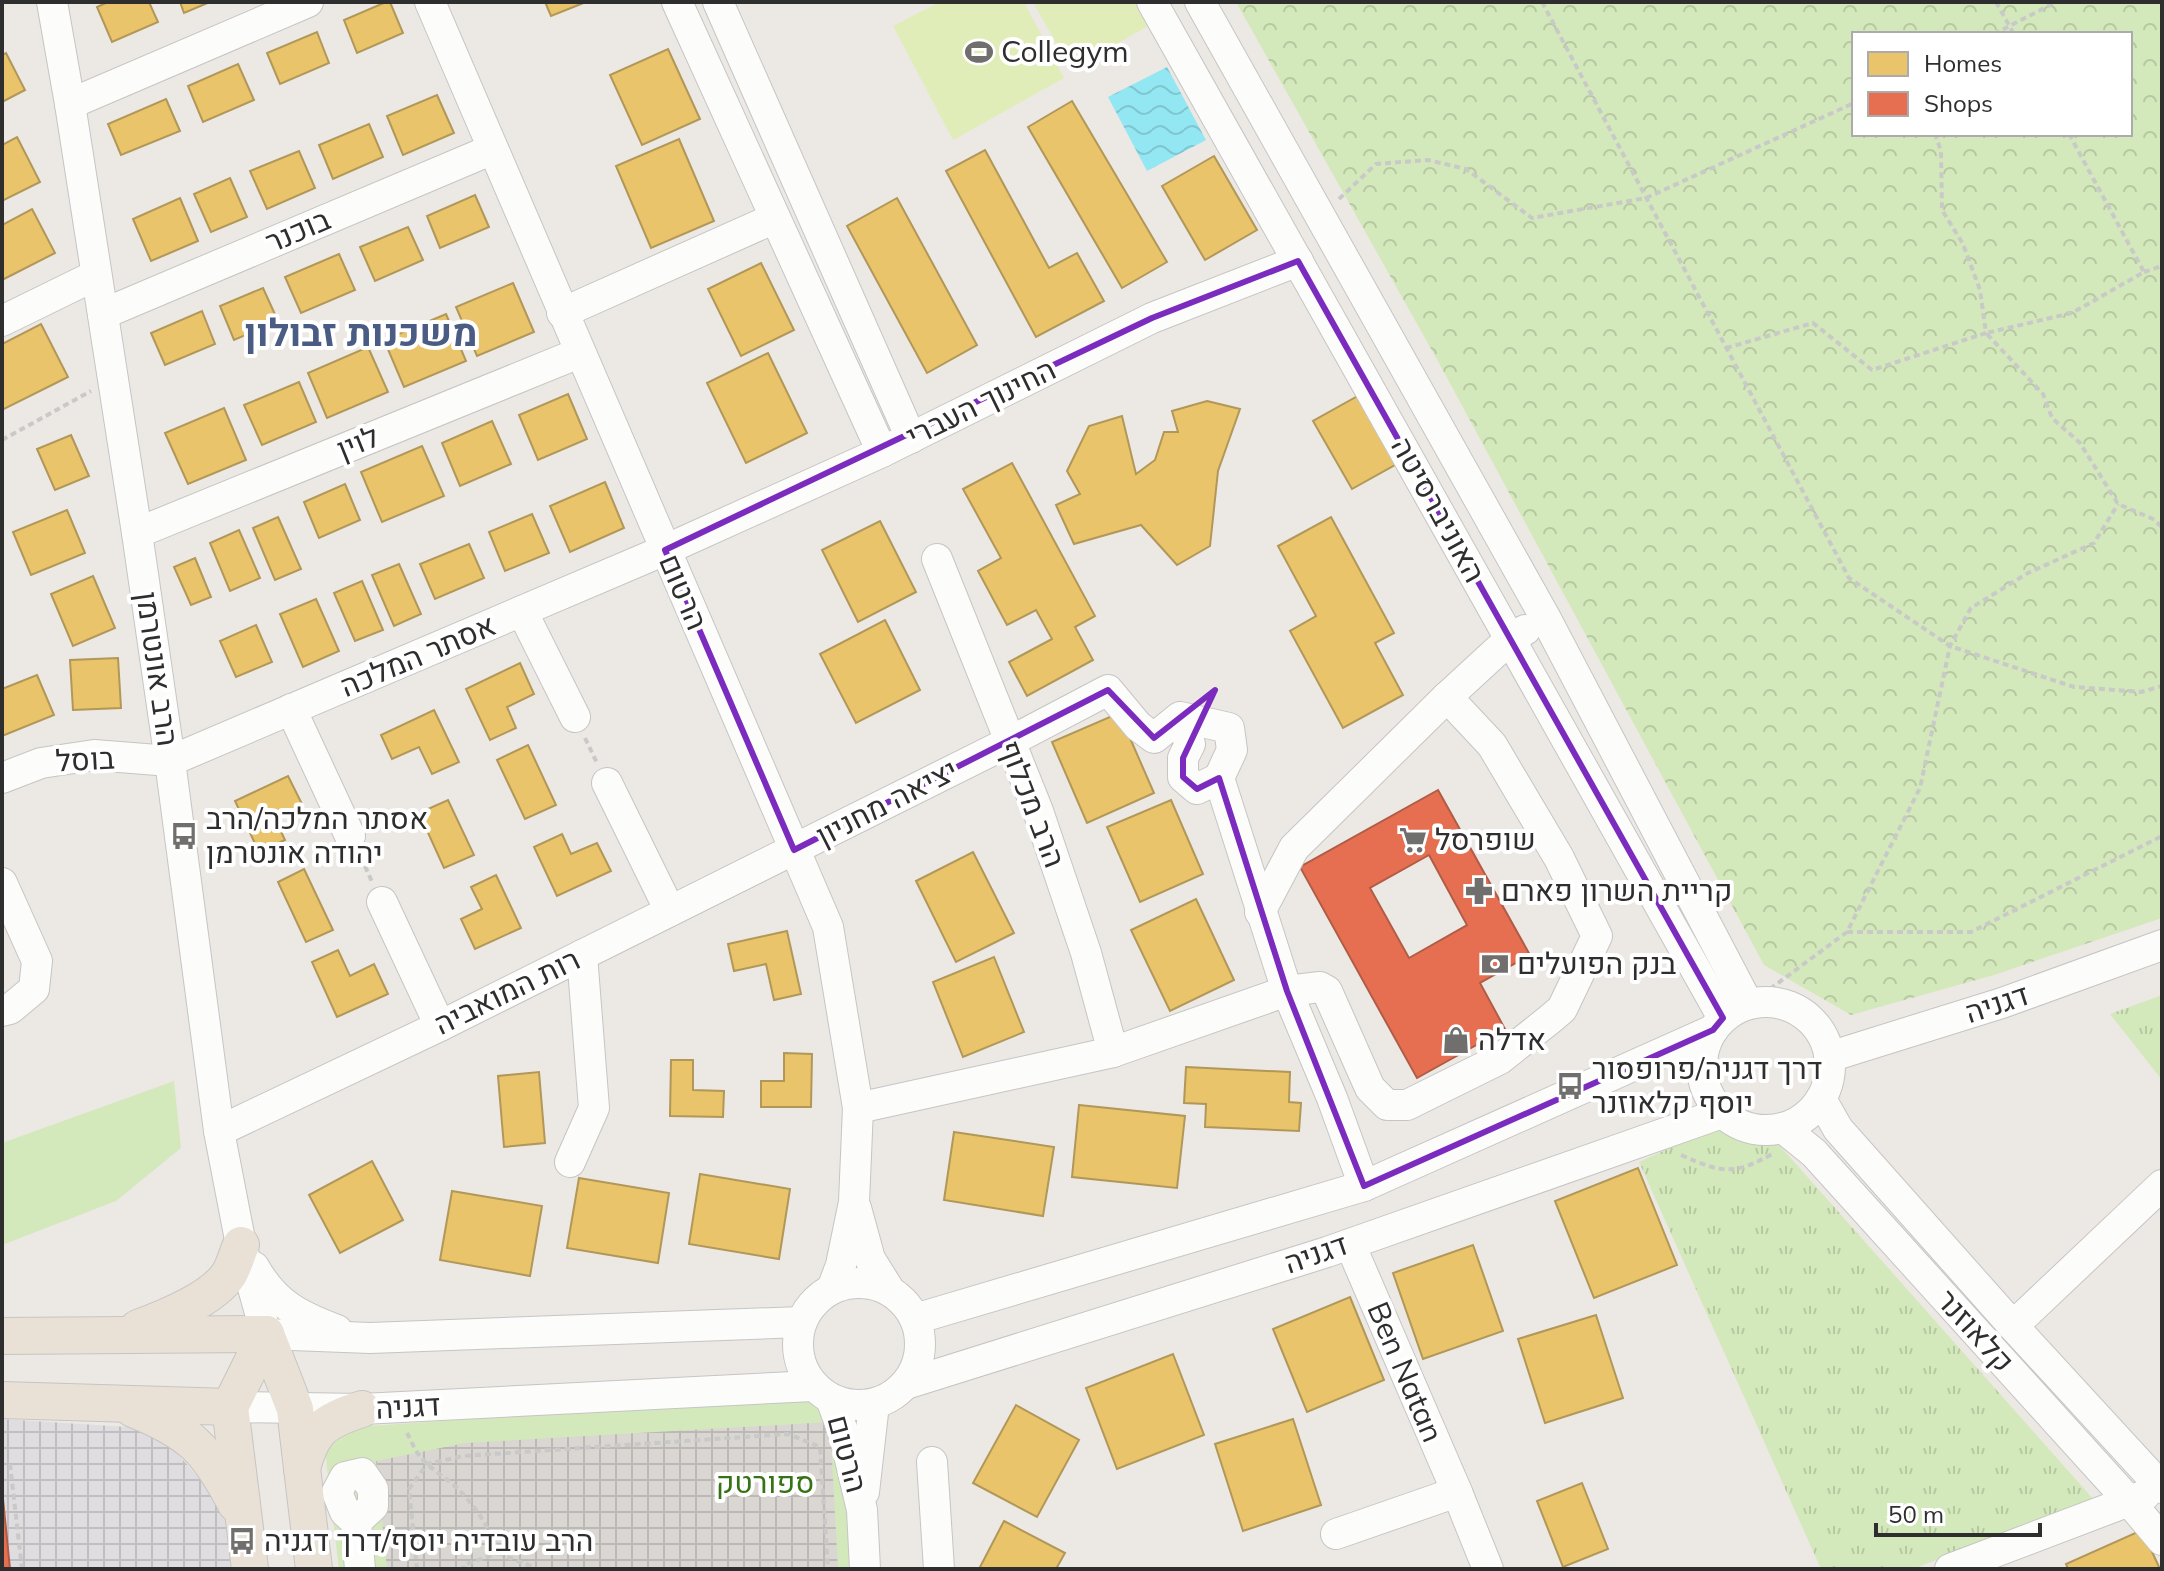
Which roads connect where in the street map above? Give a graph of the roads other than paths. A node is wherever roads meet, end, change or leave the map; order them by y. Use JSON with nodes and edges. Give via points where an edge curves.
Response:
{"nodes":[{"id":1,"x":52,"y":2,"type":"edge"},
{"id":2,"x":308,"y":2,"type":"edge"},
{"id":3,"x":430,"y":2,"type":"edge"},
{"id":4,"x":677,"y":2,"type":"edge"},
{"id":5,"x":718,"y":2,"type":"edge"},
{"id":6,"x":1152,"y":2,"type":"edge"},
{"id":7,"x":1200,"y":2,"type":"edge"},
{"id":8,"x":70,"y":104,"type":"junction"},
{"id":9,"x":493,"y":149,"type":"junction"},
{"id":10,"x":775,"y":218,"type":"junction"},
{"id":11,"x":1298,"y":261,"type":"junction"},
{"id":12,"x":96,"y":275,"type":"junction"},
{"id":13,"x":562,"y":313,"type":"junction"},
{"id":14,"x":103,"y":314,"type":"junction"},
{"id":15,"x":2,"y":321,"type":"edge"},
{"id":16,"x":579,"y":353,"type":"junction"},
{"id":17,"x":911,"y":438,"type":"junction"},
{"id":18,"x":882,"y":452,"type":"junction"},
{"id":19,"x":137,"y":533,"type":"junction"},
{"id":20,"x":665,"y":550,"type":"junction"},
{"id":21,"x":937,"y":559,"type":"dead end"},
{"id":22,"x":522,"y":611,"type":"junction"},
{"id":23,"x":1545,"y":617,"type":"junction"},
{"id":24,"x":1510,"y":639,"type":"junction"},
{"id":25,"x":1447,"y":697,"type":"junction"},
{"id":26,"x":291,"y":709,"type":"junction"},
{"id":27,"x":575,"y":717,"type":"road end"},
{"id":28,"x":1180,"y":717,"type":"junction"},
{"id":29,"x":1009,"y":742,"type":"junction"},
{"id":30,"x":170,"y":761,"type":"junction"},
{"id":31,"x":2,"y":778,"type":"edge"},
{"id":32,"x":1219,"y":778,"type":"junction"},
{"id":33,"x":607,"y":783,"type":"road end"},
{"id":34,"x":350,"y":836,"type":"road end"},
{"id":35,"x":794,"y":850,"type":"junction"},
{"id":36,"x":2,"y":883,"type":"edge"},
{"id":37,"x":382,"y":902,"type":"road end"},
{"id":38,"x":670,"y":911,"type":"junction"},
{"id":39,"x":1260,"y":912,"type":"junction"},
{"id":40,"x":2162,"y":945,"type":"edge"},
{"id":41,"x":582,"y":955,"type":"junction"},
{"id":42,"x":1287,"y":991,"type":"junction"},
{"id":43,"x":2,"y":1011,"type":"edge"},
{"id":44,"x":1728,"y":1017,"type":"junction"},
{"id":45,"x":440,"y":1026,"type":"junction"},
{"id":46,"x":1113,"y":1052,"type":"junction"},
{"id":47,"x":1829,"y":1057,"type":"junction"},
{"id":48,"x":1821,"y":1099,"type":"junction"},
{"id":49,"x":858,"y":1108,"type":"junction"},
{"id":50,"x":1722,"y":1113,"type":"junction"},
{"id":51,"x":1783,"y":1128,"type":"junction"},
{"id":52,"x":219,"y":1131,"type":"junction"},
{"id":53,"x":570,"y":1162,"type":"dead end"},
{"id":54,"x":2162,"y":1185,"type":"edge"},
{"id":55,"x":1364,"y":1186,"type":"junction"},
{"id":56,"x":854,"y":1202,"type":"junction"},
{"id":57,"x":241,"y":1245,"type":"junction"},
{"id":58,"x":1353,"y":1251,"type":"dead end"},
{"id":59,"x":832,"y":1289,"type":"junction"},
{"id":60,"x":890,"y":1291,"type":"junction"},
{"id":61,"x":915,"y":1319,"type":"junction"},
{"id":62,"x":801,"y":1322,"type":"junction"},
{"id":63,"x":2013,"y":1326,"type":"junction"},
{"id":64,"x":266,"y":1334,"type":"junction"},
{"id":65,"x":118,"y":1335,"type":"junction"},
{"id":66,"x":2,"y":1336,"type":"edge"},
{"id":67,"x":370,"y":1338,"type":"junction"},
{"id":68,"x":906,"y":1384,"type":"junction"},
{"id":69,"x":822,"y":1392,"type":"junction"},
{"id":70,"x":2,"y":1400,"type":"edge"},
{"id":71,"x":117,"y":1403,"type":"junction"},
{"id":72,"x":874,"y":1404,"type":"junction"},
{"id":73,"x":230,"y":1407,"type":"junction"},
{"id":74,"x":378,"y":1408,"type":"junction"},
{"id":75,"x":295,"y":1409,"type":"junction"},
{"id":76,"x":932,"y":1462,"type":"dead end"},
{"id":77,"x":302,"y":1469,"type":"junction"},
{"id":78,"x":2162,"y":1488,"type":"edge"},
{"id":79,"x":1457,"y":1492,"type":"junction"},
{"id":80,"x":2129,"y":1501,"type":"junction"},
{"id":81,"x":862,"y":1510,"type":"junction"},
{"id":82,"x":245,"y":1520,"type":"junction"},
{"id":83,"x":356,"y":1522,"type":"dead end"},
{"id":84,"x":1336,"y":1534,"type":"dead end"},
{"id":85,"x":2162,"y":1540,"type":"edge"},
{"id":86,"x":250,"y":1569,"type":"edge"},
{"id":87,"x":314,"y":1569,"type":"edge"},
{"id":88,"x":360,"y":1569,"type":"edge"},
{"id":89,"x":865,"y":1569,"type":"edge"},
{"id":90,"x":939,"y":1569,"type":"edge"},
{"id":91,"x":1488,"y":1569,"type":"edge"},
{"id":92,"x":1950,"y":1569,"type":"edge"}],
"edges":[{"from":1,"to":8,"type":"street","name":"הרב אונטרמן"},
{"from":2,"to":8,"type":"street"},
{"from":3,"to":9,"type":"street","name":"הרטום"},
{"from":4,"to":10,"type":"street"},
{"from":5,"to":17,"type":"street"},
{"from":6,"to":11,"type":"street","name":"האוניברסיטה"},
{"from":7,"to":23,"type":"street","name":"האוניברסיטה"},
{"from":8,"to":12,"type":"street","name":"הרב אונטרמן"},
{"from":9,"to":13,"type":"street","name":"הרטום"},
{"from":9,"to":14,"type":"street","name":"בוכנר"},
{"from":10,"to":13,"type":"street"},
{"from":10,"to":18,"type":"street"},
{"from":11,"to":17,"type":"street","name":"החינוך העברי","via":[[1152,318]]},
{"from":11,"to":24,"type":"street","name":"האוניברסיטה"},
{"from":12,"to":14,"type":"street","name":"הרב אונטרמן"},
{"from":12,"to":15,"type":"street"},
{"from":13,"to":16,"type":"street","name":"הרטום"},
{"from":14,"to":19,"type":"street","name":"הרב אונטרמן"},
{"from":16,"to":19,"type":"street","name":"לוין"},
{"from":16,"to":20,"type":"street","name":"הרטום"},
{"from":17,"to":18,"type":"street","name":"החינוך העברי"},
{"from":18,"to":20,"type":"street","name":"החינוך העברי"},
{"from":19,"to":30,"type":"street","name":"הרב אונטרמן"},
{"from":20,"to":22,"type":"street","name":"אסתר המלכה"},
{"from":20,"to":35,"type":"street","name":"הרטום"},
{"from":21,"to":29,"type":"street","name":"הרב מכלוף"},
{"from":22,"to":26,"type":"street","name":"אסתר המלכה"},
{"from":22,"to":27,"type":"street"},
{"from":23,"to":24,"type":"street"},
{"from":23,"to":44,"type":"street","name":"האוניברסיטה"},
{"from":24,"to":25,"type":"street"},
{"from":24,"to":44,"type":"street","name":"האוניברסיטה"},
{"from":25,"to":39,"type":"street","via":[[1294,848]]},
{"from":25,"to":42,"type":"street","via":[[1492,745],[1559,858],[1597,936],[1562,1009],[1500,1059],[1407,1105],[1387,1105],[1370,1088],[1327,991]]},
{"from":26,"to":30,"type":"street","name":"אסתר המלכה"},
{"from":26,"to":34,"type":"street"},
{"from":28,"to":29,"type":"street","name":"יציאה מחניון","via":[[1154,738],[1108,690]]},
{"from":28,"to":32,"type":"street","via":[[1229,728],[1232,750]]},
{"from":28,"to":32,"type":"street","via":[[1190,744],[1183,777],[1197,789]]},
{"from":29,"to":35,"type":"street","name":"יציאה מחניון"},
{"from":29,"to":46,"type":"street","name":"הרב מכלוף","via":[[1086,953]]},
{"from":30,"to":31,"type":"street","name":"בוסל","via":[[94,755],[41,763]]},
{"from":30,"to":52,"type":"street","name":"הרב אונטרמן"},
{"from":32,"to":39,"type":"street"},
{"from":33,"to":38,"type":"street"},
{"from":35,"to":38,"type":"street","name":"רות המואביה"},
{"from":35,"to":49,"type":"street","name":"הרטום","via":[[828,927]]},
{"from":36,"to":43,"type":"street","via":[[37,961],[34,989]]},
{"from":37,"to":45,"type":"street"},
{"from":38,"to":41,"type":"street","name":"רות המואביה"},
{"from":39,"to":42,"type":"street"},
{"from":40,"to":47,"type":"street","name":"דגניה"},
{"from":41,"to":45,"type":"street","name":"רות המואביה"},
{"from":41,"to":53,"type":"street","via":[[594,1108]]},
{"from":42,"to":46,"type":"street"},
{"from":42,"to":55,"type":"street"},
{"from":44,"to":47,"type":"street","via":[[1768,1002],[1790,1007],[1809,1018]]},
{"from":44,"to":50,"type":"street","via":[[1704,1050],[1702,1073],[1708,1094]]},
{"from":44,"to":55,"type":"street","name":"דגניה"},
{"from":45,"to":52,"type":"street","name":"רות המואביה"},
{"from":46,"to":49,"type":"street"},
{"from":47,"to":48,"type":"street"},
{"from":48,"to":51,"type":"street","via":[[1803,1119]]},
{"from":48,"to":63,"type":"street","name":"קלאוזנר","via":[[1838,1129]]},
{"from":49,"to":56,"type":"street","name":"הרטום"},
{"from":50,"to":51,"type":"street","via":[[1740,1125]]},
{"from":50,"to":68,"type":"street","name":"דגניה","via":[[1327,1252]]},
{"from":51,"to":80,"type":"street","name":"קלאוזנר","via":[[1814,1153]]},
{"from":52,"to":57,"type":"street","name":"הרב אונטרמן"},
{"from":54,"to":63,"type":"street"},
{"from":55,"to":61,"type":"street","name":"דגניה"},
{"from":56,"to":59,"type":"street","name":"הרטום"},
{"from":56,"to":60,"type":"street","name":"הרטום","via":[[870,1259]]},
{"from":57,"to":64,"type":"street","name":"הרב אונטרמן"},
{"from":57,"to":65,"type":"main road","via":[[229,1274],[216,1288],[173,1315]]},
{"from":57,"to":67,"type":"street","via":[[262,1281],[301,1316]]},
{"from":58,"to":79,"type":"street","name":"Ben Natan"},
{"from":59,"to":60,"type":"street","via":[[861,1282]]},
{"from":59,"to":62,"type":"street"},
{"from":60,"to":61,"type":"street"},
{"from":61,"to":68,"type":"street","via":[[921,1342]]},
{"from":62,"to":67,"type":"street"},
{"from":62,"to":69,"type":"street","via":[[798,1348],[805,1374]]},
{"from":63,"to":78,"type":"street","name":"קלאוזנר"},
{"from":64,"to":65,"type":"main road"},
{"from":64,"to":67,"type":"street"},
{"from":64,"to":73,"type":"main road"},
{"from":64,"to":75,"type":"main road"},
{"from":65,"to":66,"type":"main road"},
{"from":68,"to":72,"type":"street"},
{"from":69,"to":72,"type":"street","via":[[845,1404]]},
{"from":69,"to":74,"type":"street","name":"דגניה"},
{"from":69,"to":81,"type":"street","name":"הרטום","via":[[844,1434]]},
{"from":70,"to":71,"type":"main road","name":"דגניה"},
{"from":71,"to":73,"type":"main road","name":"דגניה"},
{"from":71,"to":82,"type":"main road","via":[[187,1435],[211,1459]]},
{"from":72,"to":81,"type":"street","name":"הרטום"},
{"from":73,"to":75,"type":"street","name":"דגניה"},
{"from":73,"to":82,"type":"main road"},
{"from":74,"to":75,"type":"street","name":"דגניה"},
{"from":74,"to":77,"type":"main road","via":[[325,1424],[307,1449]]},
{"from":75,"to":77,"type":"main road"},
{"from":76,"to":90,"type":"street"},
{"from":77,"to":87,"type":"main road"},
{"from":78,"to":80,"type":"street"},
{"from":79,"to":84,"type":"street"},
{"from":79,"to":91,"type":"street","name":"Ben Natan"},
{"from":80,"to":85,"type":"street","name":"קלאוזנר"},
{"from":80,"to":92,"type":"street"},
{"from":81,"to":89,"type":"street","name":"הרטום"},
{"from":82,"to":86,"type":"main road"},
{"from":83,"to":88,"type":"street"}]}
